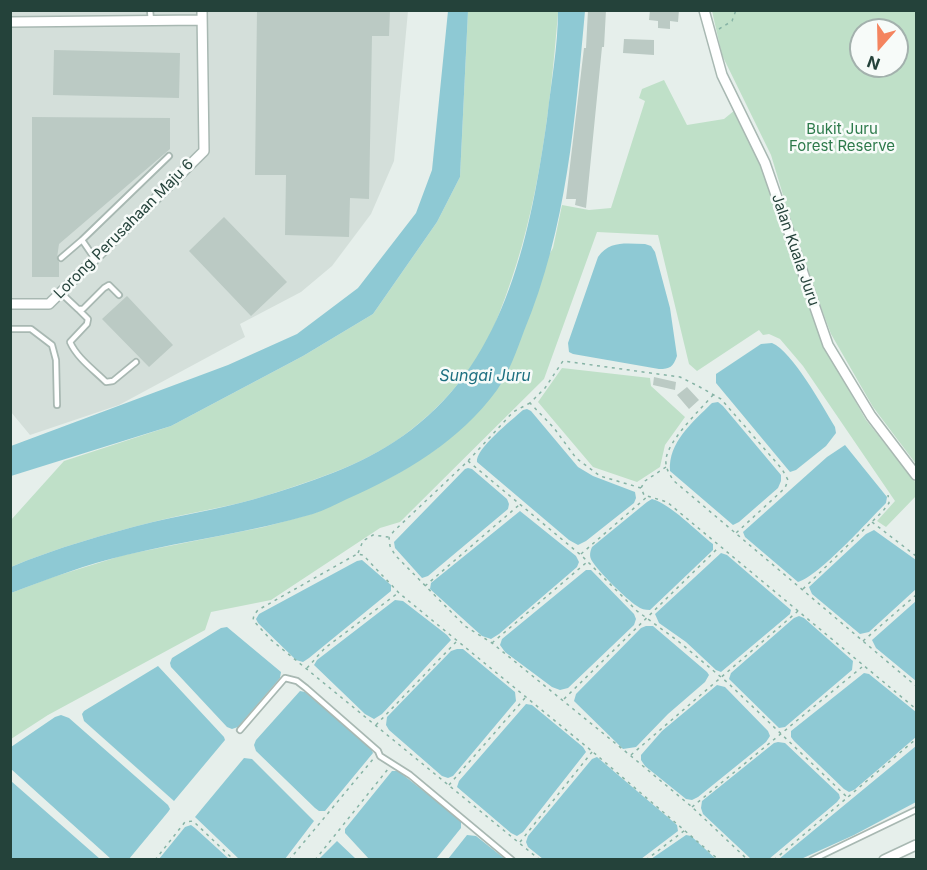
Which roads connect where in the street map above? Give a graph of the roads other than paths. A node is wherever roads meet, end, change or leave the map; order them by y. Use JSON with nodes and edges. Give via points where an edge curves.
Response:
{"nodes":[{"id":1,"x":704,"y":10,"type":"edge"},
{"id":2,"x":202,"y":15,"type":"edge"},
{"id":3,"x":150,"y":16,"type":"edge"},
{"id":4,"x":10,"y":22,"type":"edge"},
{"id":5,"x":169,"y":156,"type":"dead end"},
{"id":6,"x":82,"y":240,"type":"junction"},
{"id":7,"x":61,"y":258,"type":"dead end"},
{"id":8,"x":95,"y":259,"type":"junction"},
{"id":9,"x":61,"y":293,"type":"junction"},
{"id":10,"x":119,"y":295,"type":"dead end"},
{"id":11,"x":10,"y":304,"type":"edge"},
{"id":12,"x":78,"y":309,"type":"junction"},
{"id":13,"x":10,"y":329,"type":"edge"},
{"id":14,"x":136,"y":362,"type":"dead end"},
{"id":15,"x":57,"y":405,"type":"dead end"},
{"id":16,"x":916,"y":475,"type":"edge"},
{"id":17,"x":240,"y":730,"type":"dead end"},
{"id":18,"x":916,"y":810,"type":"edge"},
{"id":19,"x":916,"y":845,"type":"edge"},
{"id":20,"x":512,"y":860,"type":"edge"},
{"id":21,"x":812,"y":860,"type":"edge"},
{"id":22,"x":884,"y":860,"type":"edge"}],
"edges":[{"from":1,"to":16,"type":"street","name":"Jalan Kuala Juru","via":[[722,75],[765,163],[828,345],[871,416]]},
{"from":2,"to":3,"type":"street"},
{"from":2,"to":8,"type":"street","name":"Lorong Perusahaan Maju 6","via":[[204,151]]},
{"from":3,"to":4,"type":"street"},
{"from":5,"to":6,"type":"lane"},
{"from":6,"to":7,"type":"lane"},
{"from":6,"to":8,"type":"lane"},
{"from":8,"to":9,"type":"street","name":"Lorong Perusahaan Maju 6"},
{"from":9,"to":11,"type":"street","name":"Lorong Perusahaan Maju 6","via":[[49,304]]},
{"from":9,"to":12,"type":"lane"},
{"from":10,"to":12,"type":"lane","via":[[109,285],[83,309]]},
{"from":12,"to":14,"type":"lane","via":[[88,319],[87,324],[70,342],[106,382],[113,381]]},
{"from":13,"to":15,"type":"lane","via":[[31,329],[52,345]]},
{"from":17,"to":20,"type":"lane","via":[[285,678],[297,681],[380,756],[410,775]]},
{"from":18,"to":21,"type":"lane"},
{"from":19,"to":22,"type":"street"}]}
